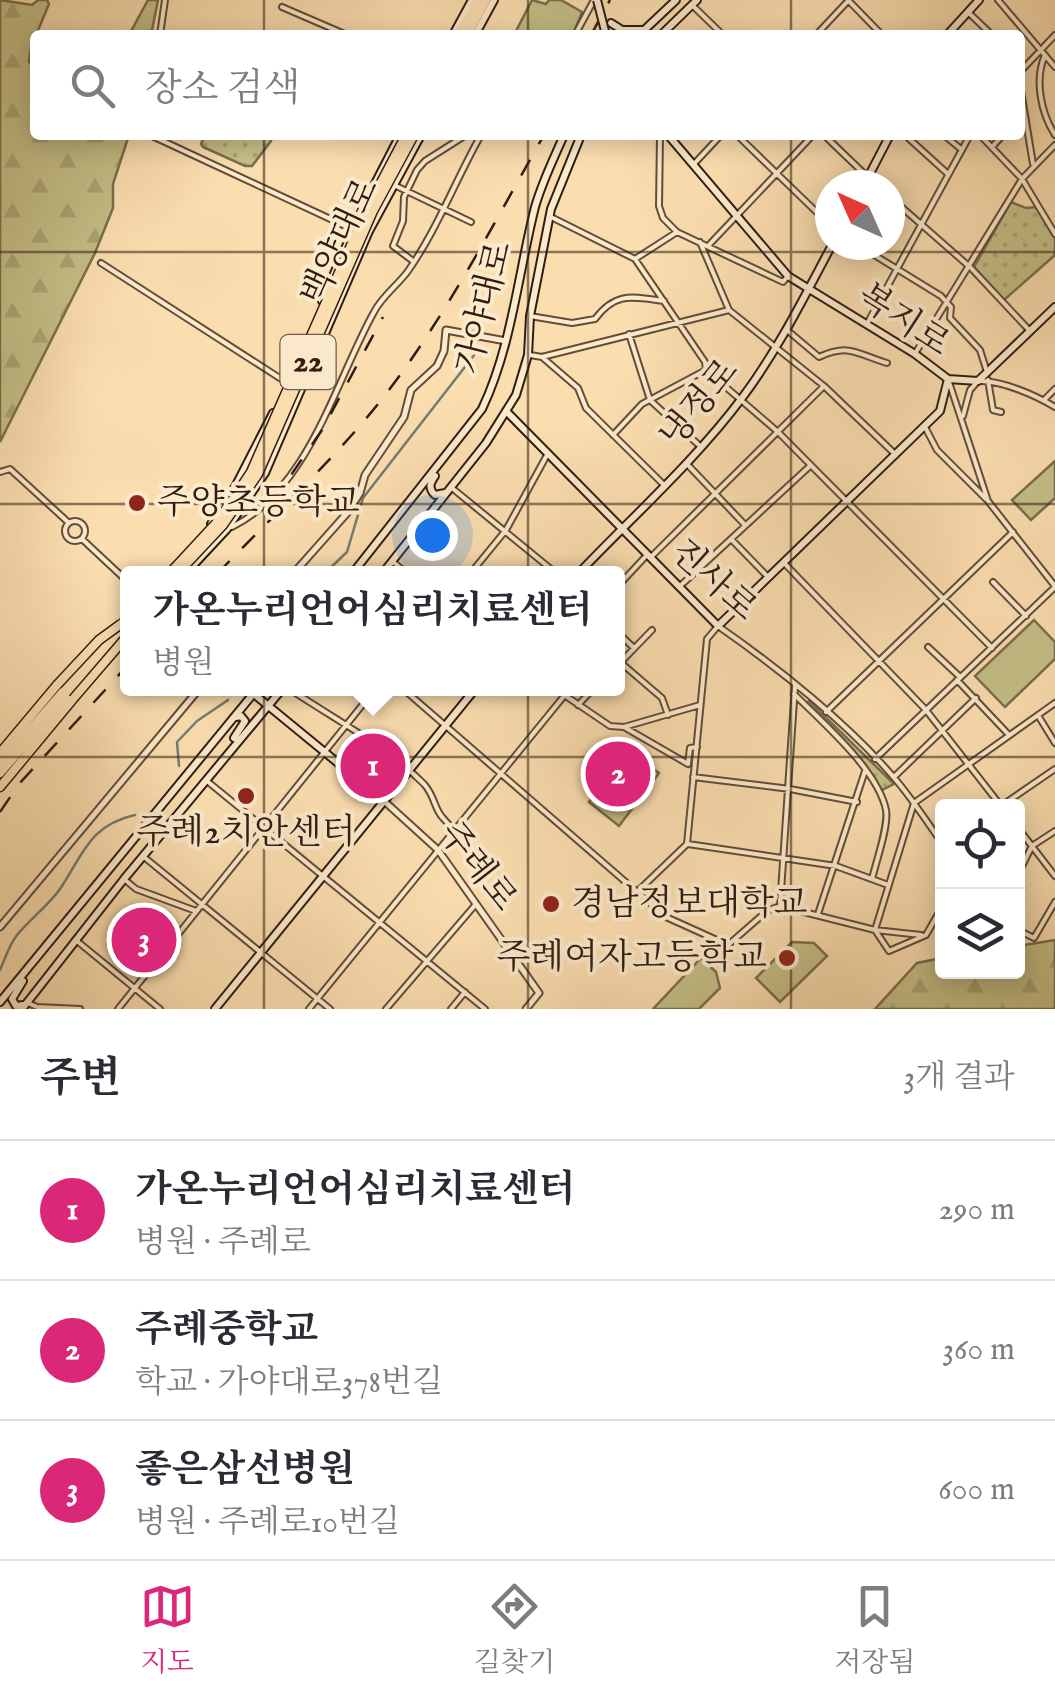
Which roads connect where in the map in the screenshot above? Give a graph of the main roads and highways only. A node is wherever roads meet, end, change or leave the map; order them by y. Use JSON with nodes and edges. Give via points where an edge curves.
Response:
{"nodes":[{"id":1,"x":475,"y":0,"type":"edge"},
{"id":2,"x":490,"y":0,"type":"edge"},
{"id":3,"x":596,"y":0,"type":"edge"},
{"id":4,"x":676,"y":0,"type":"edge"},
{"id":5,"x":978,"y":0,"type":"edge"},
{"id":6,"x":695,"y":2,"type":"edge"},
{"id":7,"x":601,"y":14,"type":"junction"},
{"id":8,"x":459,"y":30,"type":"edge"},
{"id":9,"x":474,"y":30,"type":"edge"},
{"id":10,"x":605,"y":30,"type":"edge"},
{"id":11,"x":628,"y":30,"type":"edge"},
{"id":12,"x":644,"y":30,"type":"edge"},
{"id":13,"x":666,"y":30,"type":"edge"},
{"id":14,"x":951,"y":30,"type":"edge"},
{"id":15,"x":400,"y":140,"type":"edge"},
{"id":16,"x":401,"y":140,"type":"edge"},
{"id":17,"x":411,"y":140,"type":"edge"},
{"id":18,"x":418,"y":140,"type":"edge"},
{"id":19,"x":562,"y":140,"type":"edge"},
{"id":20,"x":579,"y":140,"type":"edge"},
{"id":21,"x":669,"y":140,"type":"edge"},
{"id":22,"x":887,"y":140,"type":"edge"},
{"id":23,"x":872,"y":170,"type":"edge"},
{"id":24,"x":824,"y":260,"type":"edge"},
{"id":25,"x":808,"y":291,"type":"junction"},
{"id":26,"x":1055,"y":307,"type":"edge"},
{"id":27,"x":948,"y":379,"type":"junction"},
{"id":28,"x":506,"y":412,"type":"junction"},
{"id":29,"x":452,"y":450,"type":"junction"},
{"id":30,"x":448,"y":490,"type":"junction"},
{"id":31,"x":620,"y":528,"type":"junction"},
{"id":32,"x":174,"y":566,"type":"edge"},
{"id":33,"x":175,"y":566,"type":"edge"},
{"id":34,"x":185,"y":566,"type":"edge"},
{"id":35,"x":192,"y":566,"type":"edge"},
{"id":36,"x":358,"y":566,"type":"edge"},
{"id":37,"x":388,"y":566,"type":"edge"},
{"id":38,"x":585,"y":566,"type":"edge"},
{"id":39,"x":120,"y":624,"type":"edge"},
{"id":40,"x":120,"y":627,"type":"edge"},
{"id":41,"x":120,"y":644,"type":"edge"},
{"id":42,"x":120,"y":644,"type":"edge"},
{"id":43,"x":249,"y":696,"type":"edge"},
{"id":44,"x":259,"y":696,"type":"edge"},
{"id":45,"x":278,"y":696,"type":"edge"},
{"id":46,"x":469,"y":696,"type":"edge"},
{"id":47,"x":268,"y":706,"type":"junction"},
{"id":48,"x":234,"y":718,"type":"junction"},
{"id":49,"x":230,"y":749,"type":"junction"},
{"id":50,"x":0,"y":758,"type":"edge"},
{"id":51,"x":0,"y":776,"type":"edge"},
{"id":52,"x":0,"y":786,"type":"edge"},
{"id":53,"x":384,"y":800,"type":"junction"},
{"id":54,"x":24,"y":974,"type":"junction"},
{"id":55,"x":0,"y":1002,"type":"edge"},
{"id":56,"x":25,"y":1006,"type":"edge"},
{"id":57,"x":214,"y":1009,"type":"edge"}],
"edges":[{"from":1,"to":8,"type":"highway"},
{"from":2,"to":9,"type":"highway"},
{"from":3,"to":7,"type":"main road","bridge":true},
{"from":4,"to":12,"type":"main road"},
{"from":5,"to":14,"type":"main road"},
{"from":6,"to":13,"type":"main road"},
{"from":7,"to":10,"type":"main road","bridge":true},
{"from":7,"to":11,"type":"main road","bridge":true},
{"from":15,"to":32,"type":"main road","name":"백양대로","via":[[260,441],[224,507]]},
{"from":16,"to":33,"type":"highway","number":"22","bridge":true,"via":[[251,472],[219,520]]},
{"from":17,"to":34,"type":"highway","number":"22","bridge":true,"via":[[258,474],[224,525]]},
{"from":18,"to":35,"type":"main road","name":"백양대로","via":[[367,236],[264,473]]},
{"from":19,"to":29,"type":"main road","name":"가야대로","via":[[536,204],[493,386]]},
{"from":20,"to":28,"type":"main road","name":"가야대로","via":[[549,216],[528,355]]},
{"from":21,"to":25,"type":"main road","name":"복지로"},
{"from":22,"to":23,"type":"main road"},
{"from":24,"to":25,"type":"main road","name":"냉정로"},
{"from":25,"to":27,"type":"main road","name":"복지로"},
{"from":25,"to":31,"type":"main road","name":"냉정로","via":[[741,399]]},
{"from":26,"to":27,"type":"main road","via":[[987,376]]},
{"from":27,"to":31,"type":"main road","name":"진사로","via":[[940,411],[718,626]]},
{"from":28,"to":30,"type":"main road","name":"가야대로"},
{"from":28,"to":31,"type":"main road","name":"진사로"},
{"from":29,"to":30,"type":"main road","via":[[430,486],[435,494]]},
{"from":29,"to":36,"type":"main road","name":"가야대로"},
{"from":30,"to":37,"type":"main road","name":"가야대로"},
{"from":31,"to":38,"type":"main road","name":"냉정로"},
{"from":39,"to":50,"type":"highway","bridge":true,"via":[[99,640]]},
{"from":40,"to":51,"type":"highway","bridge":true},
{"from":41,"to":51,"type":"main road"},
{"from":42,"to":52,"type":"highway","bridge":true},
{"from":43,"to":48,"type":"main road"},
{"from":44,"to":47,"type":"main road","name":"주례로"},
{"from":45,"to":47,"type":"main road"},
{"from":46,"to":53,"type":"main road"},
{"from":47,"to":49,"type":"main road"},
{"from":47,"to":53,"type":"main road","name":"주례로"},
{"from":48,"to":49,"type":"main road","via":[[242,716],[245,725]]},
{"from":48,"to":54,"type":"main road"},
{"from":49,"to":56,"type":"main road"},
{"from":53,"to":57,"type":"main road"},
{"from":54,"to":55,"type":"main road"},
{"from":54,"to":56,"type":"main road","via":[[12,999]]}]}
